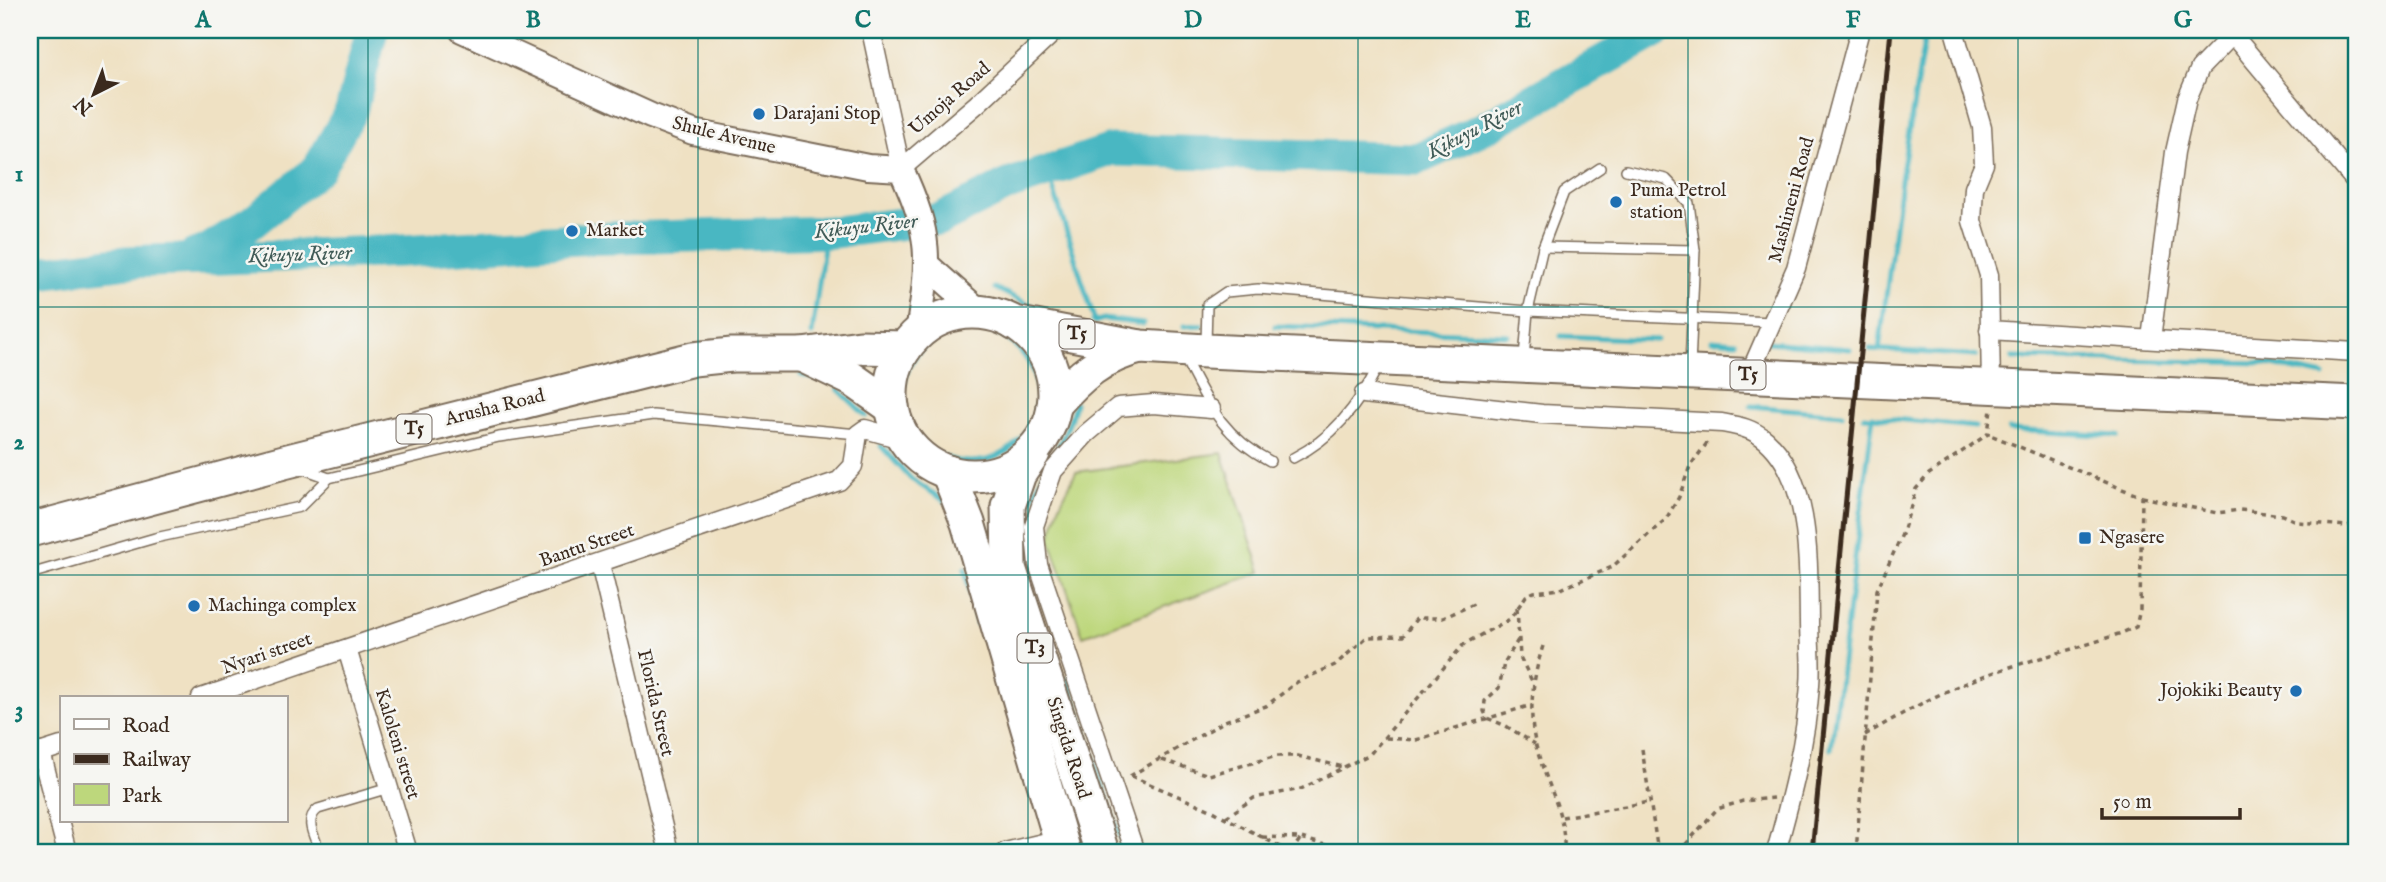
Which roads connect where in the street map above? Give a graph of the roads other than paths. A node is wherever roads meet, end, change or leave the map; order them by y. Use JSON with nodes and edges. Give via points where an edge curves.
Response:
{"nodes":[{"id":1,"x":462,"y":30,"type":"edge"},
{"id":2,"x":871,"y":30,"type":"edge"},
{"id":3,"x":1056,"y":30,"type":"edge"},
{"id":4,"x":1860,"y":30,"type":"edge"},
{"id":5,"x":1954,"y":30,"type":"edge"},
{"id":6,"x":2235,"y":32,"type":"edge"},
{"id":7,"x":1600,"y":168,"type":"dead end"},
{"id":8,"x":901,"y":169,"type":"junction"},
{"id":9,"x":1626,"y":170,"type":"dead end"},
{"id":10,"x":2356,"y":182,"type":"edge"},
{"id":11,"x":1543,"y":247,"type":"junction"},
{"id":12,"x":1695,"y":250,"type":"junction"},
{"id":13,"x":928,"y":266,"type":"junction"},
{"id":14,"x":1528,"y":311,"type":"junction"},
{"id":15,"x":980,"y":313,"type":"junction"},
{"id":16,"x":1692,"y":317,"type":"junction"},
{"id":17,"x":1773,"y":322,"type":"junction"},
{"id":18,"x":1014,"y":323,"type":"junction"},
{"id":19,"x":1989,"y":330,"type":"junction"},
{"id":20,"x":2151,"y":339,"type":"junction"},
{"id":21,"x":911,"y":340,"type":"junction"},
{"id":22,"x":1140,"y":347,"type":"junction"},
{"id":23,"x":1193,"y":350,"type":"junction"},
{"id":24,"x":2356,"y":352,"type":"edge"},
{"id":25,"x":802,"y":355,"type":"junction"},
{"id":26,"x":1383,"y":359,"type":"junction"},
{"id":27,"x":1524,"y":364,"type":"junction"},
{"id":28,"x":1690,"y":372,"type":"junction"},
{"id":29,"x":1749,"y":375,"type":"junction"},
{"id":30,"x":1991,"y":386,"type":"junction"},
{"id":31,"x":1364,"y":394,"type":"junction"},
{"id":32,"x":2356,"y":403,"type":"edge"},
{"id":33,"x":1054,"y":405,"type":"junction"},
{"id":34,"x":892,"y":407,"type":"junction"},
{"id":35,"x":1211,"y":409,"type":"junction"},
{"id":36,"x":858,"y":434,"type":"junction"},
{"id":37,"x":905,"y":440,"type":"junction"},
{"id":38,"x":1038,"y":445,"type":"junction"},
{"id":39,"x":1293,"y":458,"type":"dead end"},
{"id":40,"x":284,"y":461,"type":"junction"},
{"id":41,"x":1270,"y":461,"type":"dead end"},
{"id":42,"x":948,"y":472,"type":"junction"},
{"id":43,"x":329,"y":478,"type":"junction"},
{"id":44,"x":30,"y":530,"type":"edge"},
{"id":45,"x":600,"y":564,"type":"junction"},
{"id":46,"x":30,"y":574,"type":"edge"},
{"id":47,"x":347,"y":649,"type":"junction"},
{"id":48,"x":207,"y":696,"type":"edge"},
{"id":49,"x":60,"y":746,"type":"edge"},
{"id":50,"x":35,"y":754,"type":"edge"},
{"id":51,"x":388,"y":788,"type":"junction"},
{"id":52,"x":1062,"y":846,"type":"edge"},
{"id":53,"x":67,"y":852,"type":"edge"},
{"id":54,"x":320,"y":852,"type":"edge"},
{"id":55,"x":408,"y":852,"type":"edge"},
{"id":56,"x":669,"y":852,"type":"edge"},
{"id":57,"x":1005,"y":852,"type":"edge"},
{"id":58,"x":1102,"y":852,"type":"edge"},
{"id":59,"x":1135,"y":852,"type":"edge"},
{"id":60,"x":1776,"y":852,"type":"edge"}],
"edges":[{"from":1,"to":8,"type":"main road","name":"Shule Avenue","via":[[693,132]]},
{"from":2,"to":8,"type":"street"},
{"from":3,"to":8,"type":"street","name":"Umoja Road"},
{"from":4,"to":17,"type":"street","name":"Mashineni Road","via":[[1796,268]]},
{"from":5,"to":19,"type":"street","via":[[1982,127],[1984,163],[1974,188],[1972,221],[1989,275]]},
{"from":6,"to":10,"type":"street"},
{"from":6,"to":20,"type":"street","via":[[2200,68],[2187,99],[2175,152]]},
{"from":7,"to":11,"type":"lane","via":[[1564,192]]},
{"from":8,"to":13,"type":"main road","via":[[927,241]]},
{"from":9,"to":12,"type":"lane","via":[[1666,179],[1689,203]]},
{"from":11,"to":12,"type":"lane"},
{"from":11,"to":14,"type":"lane"},
{"from":12,"to":16,"type":"lane"},
{"from":13,"to":15,"type":"main road"},
{"from":13,"to":21,"type":"main road"},
{"from":14,"to":16,"type":"lane"},
{"from":14,"to":23,"type":"lane","via":[[1358,295],[1258,289],[1226,292],[1207,306]]},
{"from":14,"to":27,"type":"lane"},
{"from":15,"to":18,"type":"highway","number":"T5"},
{"from":15,"to":21,"type":"highway","number":"T5","via":[[958,313],[937,320]]},
{"from":16,"to":17,"type":"lane"},
{"from":16,"to":28,"type":"lane"},
{"from":17,"to":29,"type":"street","name":"Mashineni Road"},
{"from":18,"to":22,"type":"highway","number":"T5"},
{"from":18,"to":33,"type":"highway","number":"T5","via":[[1046,358],[1054,381]]},
{"from":19,"to":20,"type":"street"},
{"from":19,"to":30,"type":"street"},
{"from":20,"to":24,"type":"street"},
{"from":21,"to":25,"type":"highway","number":"T5"},
{"from":21,"to":34,"type":"highway","number":"T5","via":[[895,366]]},
{"from":22,"to":23,"type":"highway","number":"T5"},
{"from":22,"to":33,"type":"highway","number":"T5","via":[[1096,364]]},
{"from":23,"to":26,"type":"highway","number":"T5"},
{"from":23,"to":35,"type":"lane"},
{"from":25,"to":34,"type":"highway","number":"T5","via":[[852,379]]},
{"from":25,"to":40,"type":"highway","name":"Arusha Road","number":"T5","via":[[692,359]]},
{"from":26,"to":27,"type":"highway","number":"T5"},
{"from":26,"to":31,"type":"lane"},
{"from":27,"to":28,"type":"highway","number":"T5"},
{"from":28,"to":29,"type":"highway","number":"T5"},
{"from":29,"to":30,"type":"highway","number":"T5"},
{"from":30,"to":32,"type":"highway","number":"T5"},
{"from":31,"to":39,"type":"lane","via":[[1320,444]]},
{"from":31,"to":60,"type":"street","via":[[1542,414],[1721,423],[1750,428],[1767,440],[1782,459],[1808,537],[1810,685],[1794,788]]},
{"from":33,"to":38,"type":"highway","number":"T5"},
{"from":34,"to":37,"type":"highway","number":"T5"},
{"from":35,"to":41,"type":"lane","via":[[1243,447]]},
{"from":35,"to":59,"type":"street","via":[[1154,404],[1118,407],[1053,471],[1034,526],[1038,564]]},
{"from":36,"to":37,"type":"street","via":[[865,429]]},
{"from":36,"to":43,"type":"lane","via":[[653,415],[499,437]]},
{"from":36,"to":45,"type":"street","name":"Bantu Street","via":[[853,466],[839,481]]},
{"from":37,"to":42,"type":"highway","number":"T5","via":[[925,460]]},
{"from":38,"to":42,"type":"highway","number":"T5","via":[[1008,469],[989,475]]},
{"from":38,"to":58,"type":"highway","name":"Singida Road","number":"T3","via":[[1019,474],[1009,506],[1009,568]]},
{"from":40,"to":43,"type":"lane"},
{"from":40,"to":44,"type":"highway","name":"Arusha Road","number":"T5"},
{"from":42,"to":52,"type":"highway","name":"Singida Road","number":"T3","via":[[968,523]]},
{"from":43,"to":46,"type":"lane","via":[[300,507],[155,538]]},
{"from":45,"to":47,"type":"street","name":"Bantu Street"},
{"from":45,"to":56,"type":"street","name":"Florida Street"},
{"from":47,"to":48,"type":"street","name":"Nyari street"},
{"from":47,"to":51,"type":"street","name":"Kaloleni street"},
{"from":49,"to":50,"type":"street"},
{"from":50,"to":53,"type":"street"},
{"from":51,"to":54,"type":"lane","via":[[311,814]]},
{"from":51,"to":55,"type":"street","name":"Kaloleni street"},
{"from":52,"to":57,"type":"street"}]}
